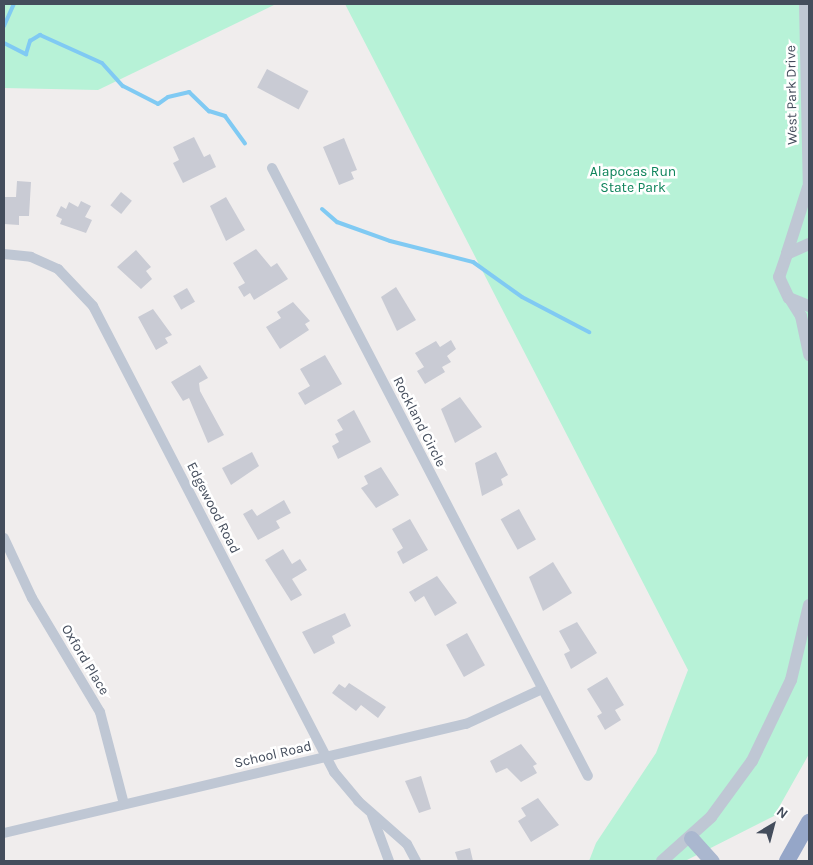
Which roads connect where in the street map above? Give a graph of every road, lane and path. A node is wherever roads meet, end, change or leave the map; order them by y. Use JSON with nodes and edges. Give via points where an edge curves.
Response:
{"nodes":[{"id":1,"x":805,"y":4,"type":"edge"},
{"id":2,"x":272,"y":168,"type":"dead end"},
{"id":3,"x":809,"y":188,"type":"edge"},
{"id":4,"x":809,"y":244,"type":"edge"},
{"id":5,"x":4,"y":254,"type":"edge"},
{"id":6,"x":784,"y":258,"type":"junction"},
{"id":7,"x":789,"y":298,"type":"junction"},
{"id":8,"x":809,"y":306,"type":"edge"},
{"id":9,"x":809,"y":355,"type":"edge"},
{"id":10,"x":4,"y":538,"type":"edge"},
{"id":11,"x":809,"y":605,"type":"edge"},
{"id":12,"x":542,"y":689,"type":"junction"},
{"id":13,"x":326,"y":756,"type":"junction"},
{"id":14,"x":588,"y":776,"type":"dead end"},
{"id":15,"x":124,"y":804,"type":"junction"},
{"id":16,"x":370,"y":812,"type":"junction"},
{"id":17,"x":809,"y":822,"type":"edge"},
{"id":18,"x":4,"y":833,"type":"edge"},
{"id":19,"x":691,"y":838,"type":"junction"},
{"id":20,"x":389,"y":861,"type":"edge"},
{"id":21,"x":416,"y":861,"type":"edge"},
{"id":22,"x":662,"y":861,"type":"edge"},
{"id":23,"x":712,"y":861,"type":"edge"},
{"id":24,"x":787,"y":861,"type":"edge"}],
"edges":[{"from":1,"to":3,"type":"street","name":"West Park Drive"},
{"from":2,"to":12,"type":"street","name":"Rockland Circle"},
{"from":3,"to":6,"type":"street","name":"West Park Drive","via":[[800,224]]},
{"from":4,"to":6,"type":"street"},
{"from":5,"to":13,"type":"street","name":"Edgewood Road","via":[[31,257],[58,268],[93,306]]},
{"from":6,"to":7,"type":"street","name":"West Park Drive","via":[[779,281]]},
{"from":7,"to":8,"type":"street"},
{"from":7,"to":9,"type":"street","via":[[801,316]]},
{"from":10,"to":15,"type":"street","name":"Oxford Place","via":[[32,598],[100,712]]},
{"from":11,"to":19,"type":"street","via":[[798,659],[770,729],[738,784]]},
{"from":12,"to":13,"type":"street","name":"School Road","via":[[466,724]]},
{"from":12,"to":14,"type":"street","name":"Rockland Circle"},
{"from":13,"to":15,"type":"street","name":"School Road"},
{"from":13,"to":16,"type":"street","name":"Edgewood Road","via":[[344,786]]},
{"from":15,"to":18,"type":"street","name":"School Road"},
{"from":16,"to":20,"type":"street","name":"Edgewood Road"},
{"from":16,"to":21,"type":"street","name":"Edgewood Road","via":[[407,844]]},
{"from":17,"to":24,"type":"highway"},
{"from":19,"to":22,"type":"street"},
{"from":19,"to":23,"type":"main road"}]}
